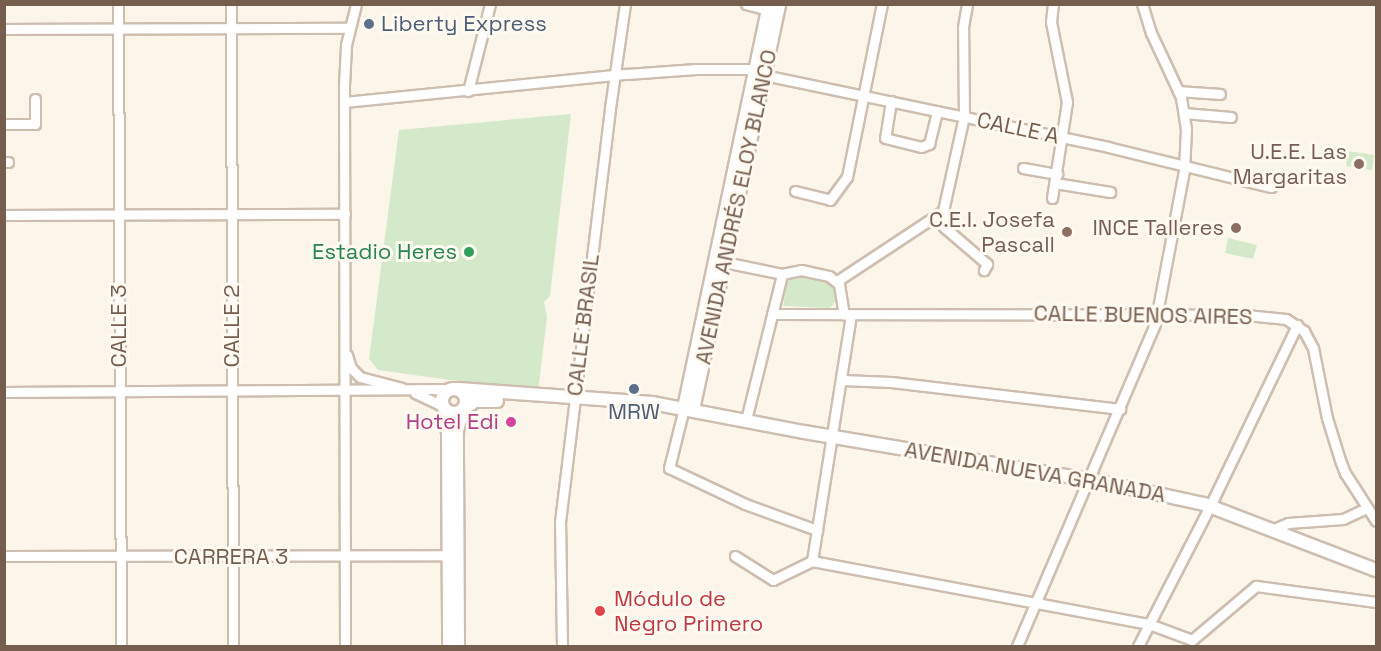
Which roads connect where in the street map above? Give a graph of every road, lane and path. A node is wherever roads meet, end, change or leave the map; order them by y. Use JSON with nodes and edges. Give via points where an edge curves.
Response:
{"nodes":[{"id":1,"x":118,"y":4,"type":"edge"},
{"id":2,"x":231,"y":4,"type":"edge"},
{"id":3,"x":356,"y":4,"type":"edge"},
{"id":4,"x":490,"y":4,"type":"edge"},
{"id":5,"x":625,"y":4,"type":"edge"},
{"id":6,"x":746,"y":4,"type":"edge"},
{"id":7,"x":882,"y":4,"type":"edge"},
{"id":8,"x":967,"y":4,"type":"edge"},
{"id":9,"x":1053,"y":4,"type":"edge"},
{"id":10,"x":1142,"y":4,"type":"edge"},
{"id":11,"x":772,"y":6,"type":"edge"},
{"id":12,"x":350,"y":27,"type":"junction"},
{"id":13,"x":118,"y":28,"type":"junction"},
{"id":14,"x":231,"y":28,"type":"junction"},
{"id":15,"x":4,"y":29,"type":"edge"},
{"id":16,"x":760,"y":72,"type":"junction"},
{"id":17,"x":614,"y":76,"type":"junction"},
{"id":18,"x":468,"y":91,"type":"junction"},
{"id":19,"x":1178,"y":91,"type":"junction"},
{"id":20,"x":1220,"y":94,"type":"dead end"},
{"id":21,"x":863,"y":96,"type":"junction"},
{"id":22,"x":35,"y":99,"type":"dead end"},
{"id":23,"x":891,"y":101,"type":"junction"},
{"id":24,"x":344,"y":102,"type":"junction"},
{"id":25,"x":937,"y":111,"type":"junction"},
{"id":26,"x":1184,"y":113,"type":"junction"},
{"id":27,"x":964,"y":116,"type":"junction"},
{"id":28,"x":1231,"y":117,"type":"dead end"},
{"id":29,"x":4,"y":124,"type":"edge"},
{"id":30,"x":1064,"y":137,"type":"junction"},
{"id":31,"x":1185,"y":166,"type":"junction"},
{"id":32,"x":1023,"y":168,"type":"dead end"},
{"id":33,"x":1056,"y":178,"type":"junction"},
{"id":34,"x":1271,"y":187,"type":"dead end"},
{"id":35,"x":795,"y":191,"type":"dead end"},
{"id":36,"x":1110,"y":192,"type":"dead end"},
{"id":37,"x":1052,"y":198,"type":"dead end"},
{"id":38,"x":943,"y":212,"type":"junction"},
{"id":39,"x":345,"y":214,"type":"junction"},
{"id":40,"x":4,"y":215,"type":"edge"},
{"id":41,"x":119,"y":215,"type":"junction"},
{"id":42,"x":232,"y":215,"type":"junction"},
{"id":43,"x":724,"y":262,"type":"junction"},
{"id":44,"x":984,"y":270,"type":"dead end"},
{"id":45,"x":782,"y":274,"type":"junction"},
{"id":46,"x":837,"y":281,"type":"junction"},
{"id":47,"x":772,"y":314,"type":"junction"},
{"id":48,"x":847,"y":315,"type":"junction"},
{"id":49,"x":1155,"y":315,"type":"junction"},
{"id":50,"x":1297,"y":325,"type":"junction"},
{"id":51,"x":345,"y":346,"type":"junction"},
{"id":52,"x":842,"y":380,"type":"junction"},
{"id":53,"x":454,"y":389,"type":"junction"},
{"id":54,"x":345,"y":390,"type":"junction"},
{"id":55,"x":409,"y":390,"type":"junction"},
{"id":56,"x":232,"y":391,"type":"junction"},
{"id":57,"x":4,"y":392,"type":"edge"},
{"id":58,"x":119,"y":392,"type":"junction"},
{"id":59,"x":573,"y":402,"type":"junction"},
{"id":60,"x":444,"y":407,"type":"junction"},
{"id":61,"x":463,"y":409,"type":"junction"},
{"id":62,"x":688,"y":409,"type":"junction"},
{"id":63,"x":1120,"y":410,"type":"junction"},
{"id":64,"x":746,"y":420,"type":"junction"},
{"id":65,"x":833,"y":436,"type":"junction"},
{"id":66,"x":1091,"y":480,"type":"junction"},
{"id":67,"x":1210,"y":506,"type":"junction"},
{"id":68,"x":1367,"y":508,"type":"junction"},
{"id":69,"x":1376,"y":521,"type":"edge"},
{"id":70,"x":1274,"y":529,"type":"junction"},
{"id":71,"x":817,"y":530,"type":"junction"},
{"id":72,"x":453,"y":555,"type":"junction"},
{"id":73,"x":4,"y":556,"type":"edge"},
{"id":74,"x":120,"y":556,"type":"junction"},
{"id":75,"x":345,"y":556,"type":"junction"},
{"id":76,"x":735,"y":556,"type":"dead end"},
{"id":77,"x":232,"y":557,"type":"junction"},
{"id":78,"x":812,"y":561,"type":"junction"},
{"id":79,"x":1377,"y":570,"type":"edge"},
{"id":80,"x":1377,"y":602,"type":"edge"},
{"id":81,"x":1035,"y":603,"type":"junction"},
{"id":82,"x":1149,"y":624,"type":"junction"},
{"id":83,"x":121,"y":646,"type":"edge"},
{"id":84,"x":233,"y":646,"type":"edge"},
{"id":85,"x":345,"y":646,"type":"edge"},
{"id":86,"x":449,"y":646,"type":"edge"},
{"id":87,"x":458,"y":646,"type":"edge"},
{"id":88,"x":562,"y":646,"type":"edge"},
{"id":89,"x":1017,"y":646,"type":"edge"},
{"id":90,"x":1138,"y":646,"type":"edge"}],
"edges":[{"from":1,"to":13,"type":"street","name":"CALLE 3"},
{"from":2,"to":14,"type":"street","name":"CALLE 2"},
{"from":3,"to":12,"type":"street"},
{"from":4,"to":18,"type":"street"},
{"from":5,"to":17,"type":"street","name":"CALLE BRASIL"},
{"from":6,"to":11,"type":"street"},
{"from":7,"to":21,"type":"street"},
{"from":8,"to":27,"type":"street","via":[[963,27]]},
{"from":9,"to":30,"type":"street","via":[[1051,22],[1067,102]]},
{"from":10,"to":19,"type":"street"},
{"from":11,"to":16,"type":"street","name":"AVENIDA ANDRÉS ELOY BLANCO"},
{"from":12,"to":14,"type":"street"},
{"from":12,"to":24,"type":"street"},
{"from":13,"to":14,"type":"street"},
{"from":13,"to":15,"type":"street"},
{"from":13,"to":41,"type":"street","name":"CALLE 3"},
{"from":14,"to":42,"type":"street","name":"CALLE 2"},
{"from":16,"to":17,"type":"street","name":"CALLE A","via":[[696,69]]},
{"from":16,"to":21,"type":"street","name":"CALLE A"},
{"from":16,"to":43,"type":"street","name":"AVENIDA ANDRÉS ELOY BLANCO"},
{"from":16,"to":62,"type":"street","name":"AVENIDA ANDRÉS ELOY BLANCO"},
{"from":17,"to":18,"type":"street","name":"CALLE A"},
{"from":17,"to":59,"type":"street","name":"CALLE BRASIL"},
{"from":18,"to":24,"type":"street","name":"CALLE A"},
{"from":19,"to":20,"type":"street"},
{"from":19,"to":26,"type":"street"},
{"from":21,"to":23,"type":"street","name":"CALLE A"},
{"from":21,"to":35,"type":"street","via":[[847,177],[830,200]]},
{"from":22,"to":29,"type":"street","via":[[35,124]]},
{"from":23,"to":25,"type":"street","name":"CALLE A"},
{"from":23,"to":25,"type":"street","via":[[885,138],[921,147],[930,142]]},
{"from":24,"to":39,"type":"street"},
{"from":25,"to":27,"type":"street","name":"CALLE A"},
{"from":26,"to":28,"type":"street"},
{"from":26,"to":31,"type":"street"},
{"from":27,"to":30,"type":"street","name":"CALLE A"},
{"from":27,"to":38,"type":"street"},
{"from":30,"to":31,"type":"street","name":"CALLE A"},
{"from":30,"to":33,"type":"street"},
{"from":31,"to":34,"type":"street","name":"CALLE A"},
{"from":31,"to":49,"type":"street"},
{"from":32,"to":33,"type":"street"},
{"from":33,"to":36,"type":"street"},
{"from":33,"to":37,"type":"street"},
{"from":38,"to":44,"type":"street","via":[[944,227],[987,264]]},
{"from":38,"to":46,"type":"street"},
{"from":39,"to":42,"type":"street"},
{"from":39,"to":51,"type":"street"},
{"from":40,"to":41,"type":"street"},
{"from":41,"to":42,"type":"street"},
{"from":41,"to":58,"type":"street","name":"CALLE 3"},
{"from":42,"to":56,"type":"street","name":"CALLE 2"},
{"from":43,"to":45,"type":"street"},
{"from":43,"to":62,"type":"street","name":"AVENIDA ANDRÉS ELOY BLANCO"},
{"from":45,"to":46,"type":"street","via":[[806,271]]},
{"from":45,"to":47,"type":"street"},
{"from":46,"to":48,"type":"street"},
{"from":47,"to":48,"type":"street","name":"CALLE BUENOS AIRES"},
{"from":47,"to":64,"type":"street"},
{"from":48,"to":49,"type":"street","name":"CALLE BUENOS AIRES"},
{"from":48,"to":52,"type":"street"},
{"from":49,"to":50,"type":"street","name":"CALLE BUENOS AIRES","via":[[1262,316],[1286,319]]},
{"from":49,"to":63,"type":"street","via":[[1154,328]]},
{"from":50,"to":67,"type":"street"},
{"from":50,"to":68,"type":"street","via":[[1313,348],[1340,460]]},
{"from":51,"to":54,"type":"street"},
{"from":51,"to":55,"type":"street","via":[[351,368],[360,377]]},
{"from":52,"to":63,"type":"street","via":[[891,381]]},
{"from":52,"to":65,"type":"street"},
{"from":53,"to":55,"type":"street"},
{"from":53,"to":59,"type":"street","name":"AVENIDA NUEVA GRANADA"},
{"from":53,"to":60,"type":"street","via":[[443,396]]},
{"from":53,"to":61,"type":"street","via":[[466,396]]},
{"from":54,"to":55,"type":"street"},
{"from":54,"to":56,"type":"street"},
{"from":54,"to":75,"type":"street"},
{"from":55,"to":60,"type":"street"},
{"from":56,"to":58,"type":"street"},
{"from":56,"to":77,"type":"street","name":"CALLE 2"},
{"from":57,"to":58,"type":"street"},
{"from":58,"to":74,"type":"street","name":"CALLE 3"},
{"from":59,"to":61,"type":"street","name":"AVENIDA NUEVA GRANADA","via":[[479,400]]},
{"from":59,"to":62,"type":"street","name":"AVENIDA NUEVA GRANADA","via":[[652,403]]},
{"from":59,"to":88,"type":"street","name":"CALLE BRASIL","via":[[560,531]]},
{"from":60,"to":61,"type":"street","via":[[453,413]]},
{"from":60,"to":72,"type":"street"},
{"from":61,"to":72,"type":"street","via":[[457,432]]},
{"from":62,"to":64,"type":"street","name":"AVENIDA NUEVA GRANADA"},
{"from":62,"to":71,"type":"street","via":[[669,468],[745,504]]},
{"from":63,"to":66,"type":"street"},
{"from":64,"to":65,"type":"street","name":"AVENIDA NUEVA GRANADA"},
{"from":65,"to":66,"type":"street","name":"AVENIDA NUEVA GRANADA"},
{"from":65,"to":71,"type":"street"},
{"from":66,"to":67,"type":"street","name":"AVENIDA NUEVA GRANADA"},
{"from":66,"to":81,"type":"street"},
{"from":67,"to":70,"type":"street","name":"AVENIDA NUEVA GRANADA"},
{"from":67,"to":82,"type":"street"},
{"from":68,"to":69,"type":"street"},
{"from":68,"to":70,"type":"street","via":[[1344,519],[1288,523]]},
{"from":70,"to":79,"type":"street","name":"AVENIDA NUEVA GRANADA"},
{"from":71,"to":78,"type":"street"},
{"from":72,"to":75,"type":"street","name":"CARRERA 3"},
{"from":72,"to":86,"type":"street"},
{"from":72,"to":87,"type":"street"},
{"from":73,"to":74,"type":"street","name":"CARRERA 3"},
{"from":74,"to":77,"type":"street","name":"CARRERA 3"},
{"from":74,"to":83,"type":"street","name":"CALLE 3"},
{"from":75,"to":77,"type":"street","name":"CARRERA 3"},
{"from":75,"to":85,"type":"street"},
{"from":76,"to":78,"type":"street","via":[[773,580]]},
{"from":77,"to":84,"type":"street","name":"CALLE 2"},
{"from":78,"to":81,"type":"street"},
{"from":80,"to":82,"type":"street","via":[[1256,586],[1192,640]]},
{"from":81,"to":82,"type":"street"},
{"from":81,"to":89,"type":"street"},
{"from":82,"to":90,"type":"street"}]}
